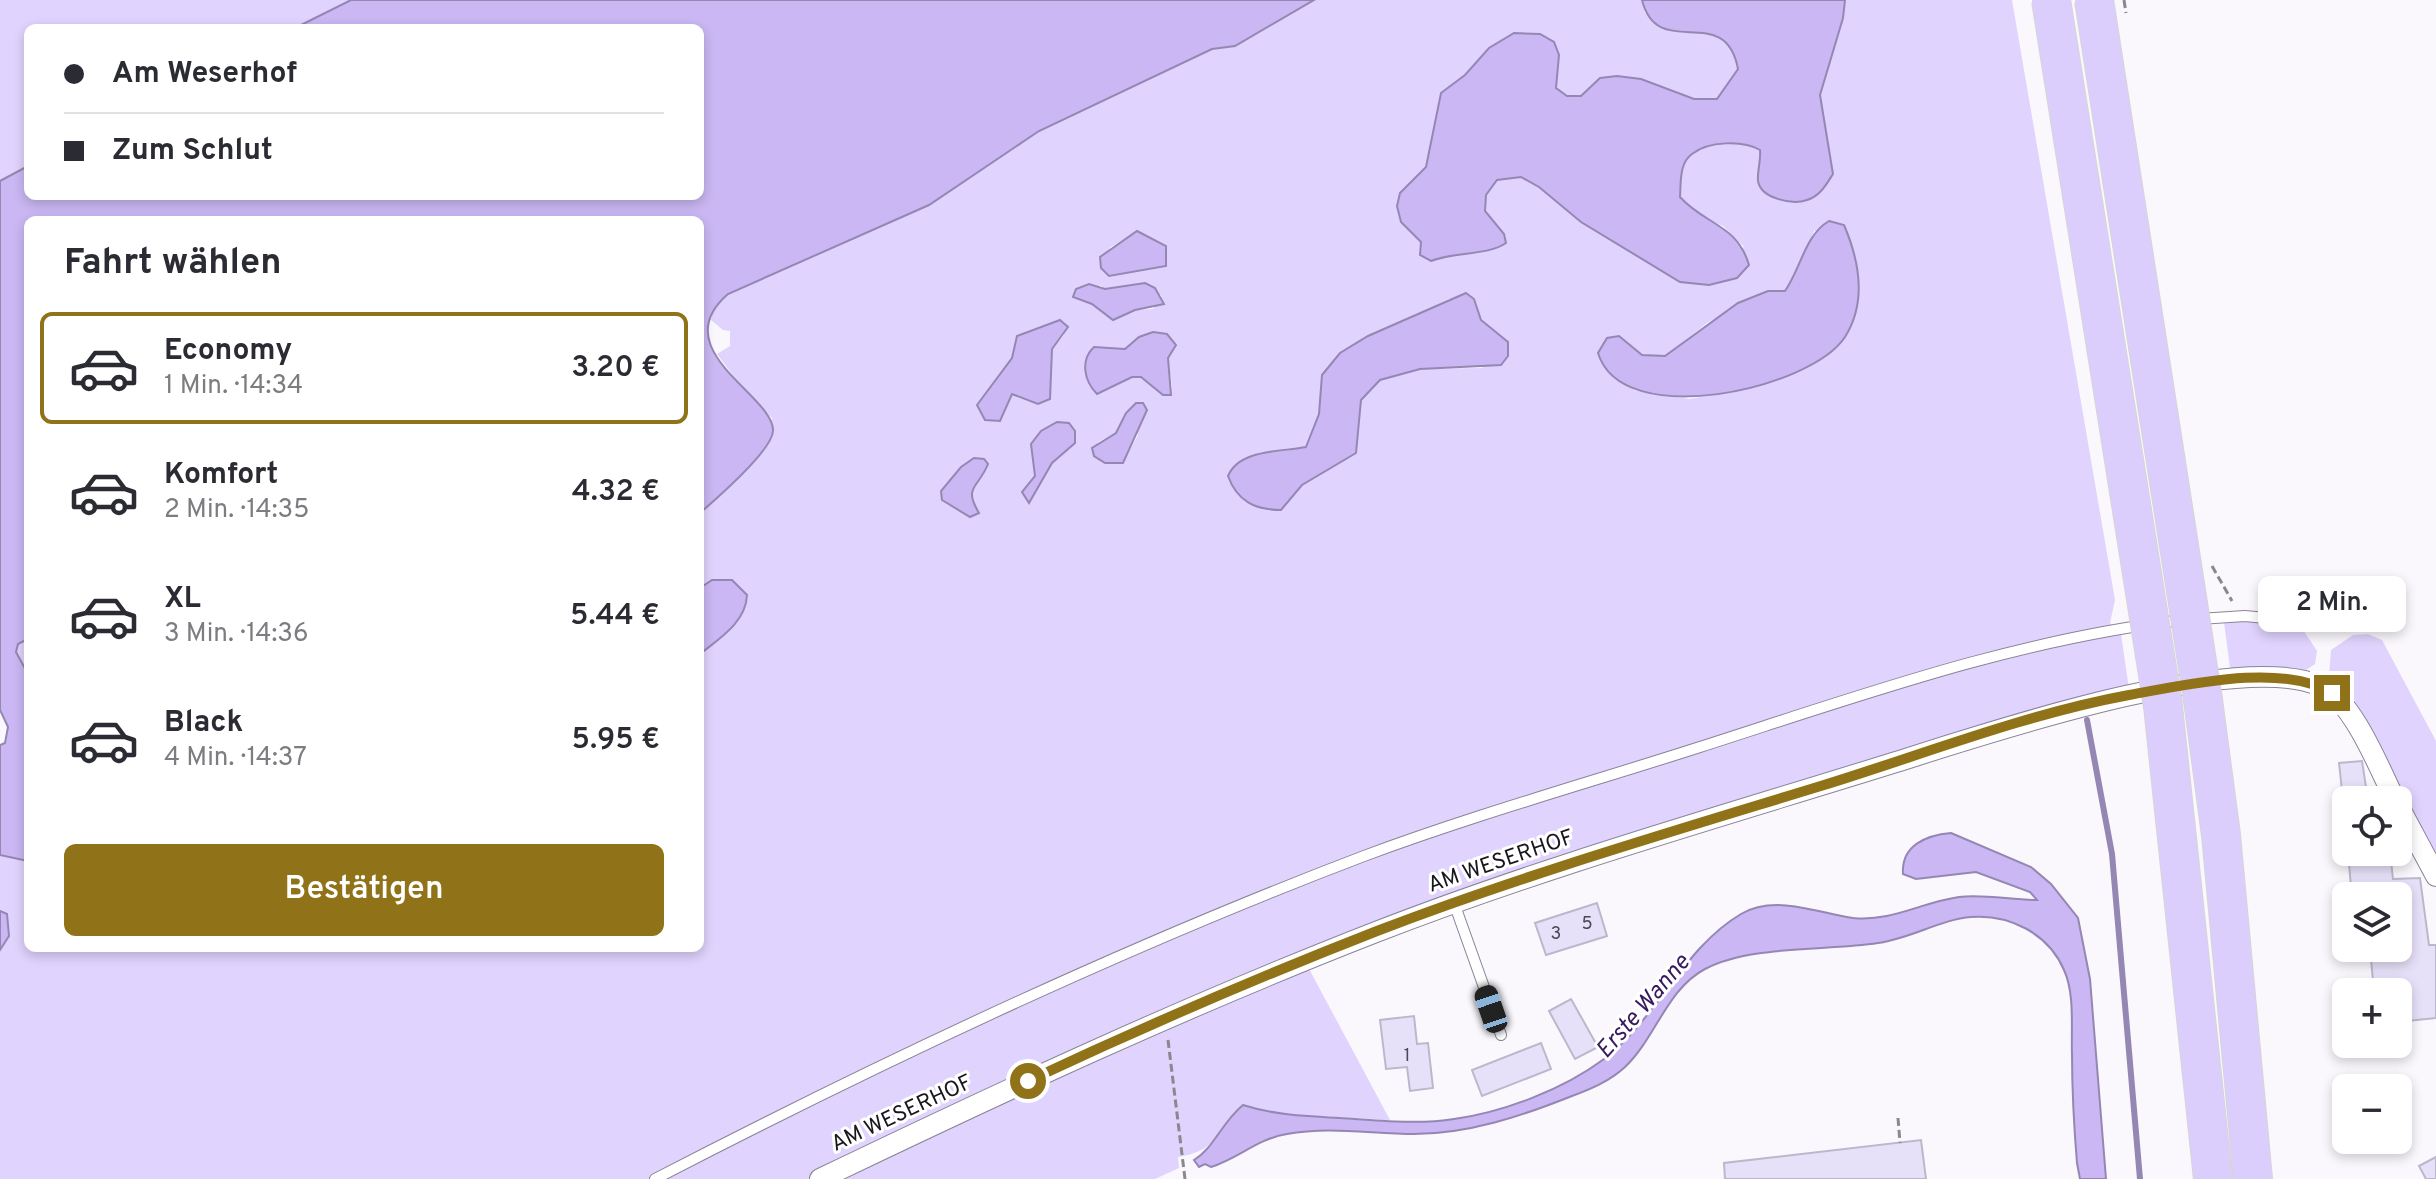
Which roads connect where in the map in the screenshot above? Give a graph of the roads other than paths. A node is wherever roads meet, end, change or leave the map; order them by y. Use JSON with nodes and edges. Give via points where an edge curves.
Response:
{"nodes":[{"id":1,"x":2051,"y":0,"type":"edge"},
{"id":2,"x":2110,"y":8,"type":"edge"},
{"id":3,"x":2328,"y":624,"type":"dead end"},
{"id":4,"x":2216,"y":690,"type":"junction"},
{"id":5,"x":2388,"y":786,"type":"edge"},
{"id":6,"x":2412,"y":830,"type":"edge"},
{"id":7,"x":2436,"y":876,"type":"edge"},
{"id":8,"x":1454,"y":903,"type":"junction"},
{"id":9,"x":1501,"y":1035,"type":"dead end"},
{"id":10,"x":655,"y":1179,"type":"edge"},
{"id":11,"x":820,"y":1179,"type":"edge"},
{"id":12,"x":2213,"y":1179,"type":"edge"},
{"id":13,"x":2253,"y":1179,"type":"edge"}],
"edges":[{"from":1,"to":12,"type":"highway","bridge":true,"via":[[2163,706]]},
{"from":2,"to":4,"type":"highway","bridge":true},
{"from":3,"to":10,"type":"lane","via":[[2245,616],[2108,629],[1995,655],[1367,855],[1135,949]]},
{"from":4,"to":5,"type":"street","name":"AM WESERHOF","via":[[2297,680],[2318,685],[2350,715]]},
{"from":4,"to":8,"type":"street","name":"AM WESERHOF","via":[[2126,696],[2037,719]]},
{"from":4,"to":13,"type":"highway","via":[[2221,835]]},
{"from":6,"to":7,"type":"street","name":"AM WESERHOF"},
{"from":8,"to":9,"type":"lane"},
{"from":8,"to":11,"type":"street","name":"AM WESERHOF","via":[[1165,1017]]}]}
